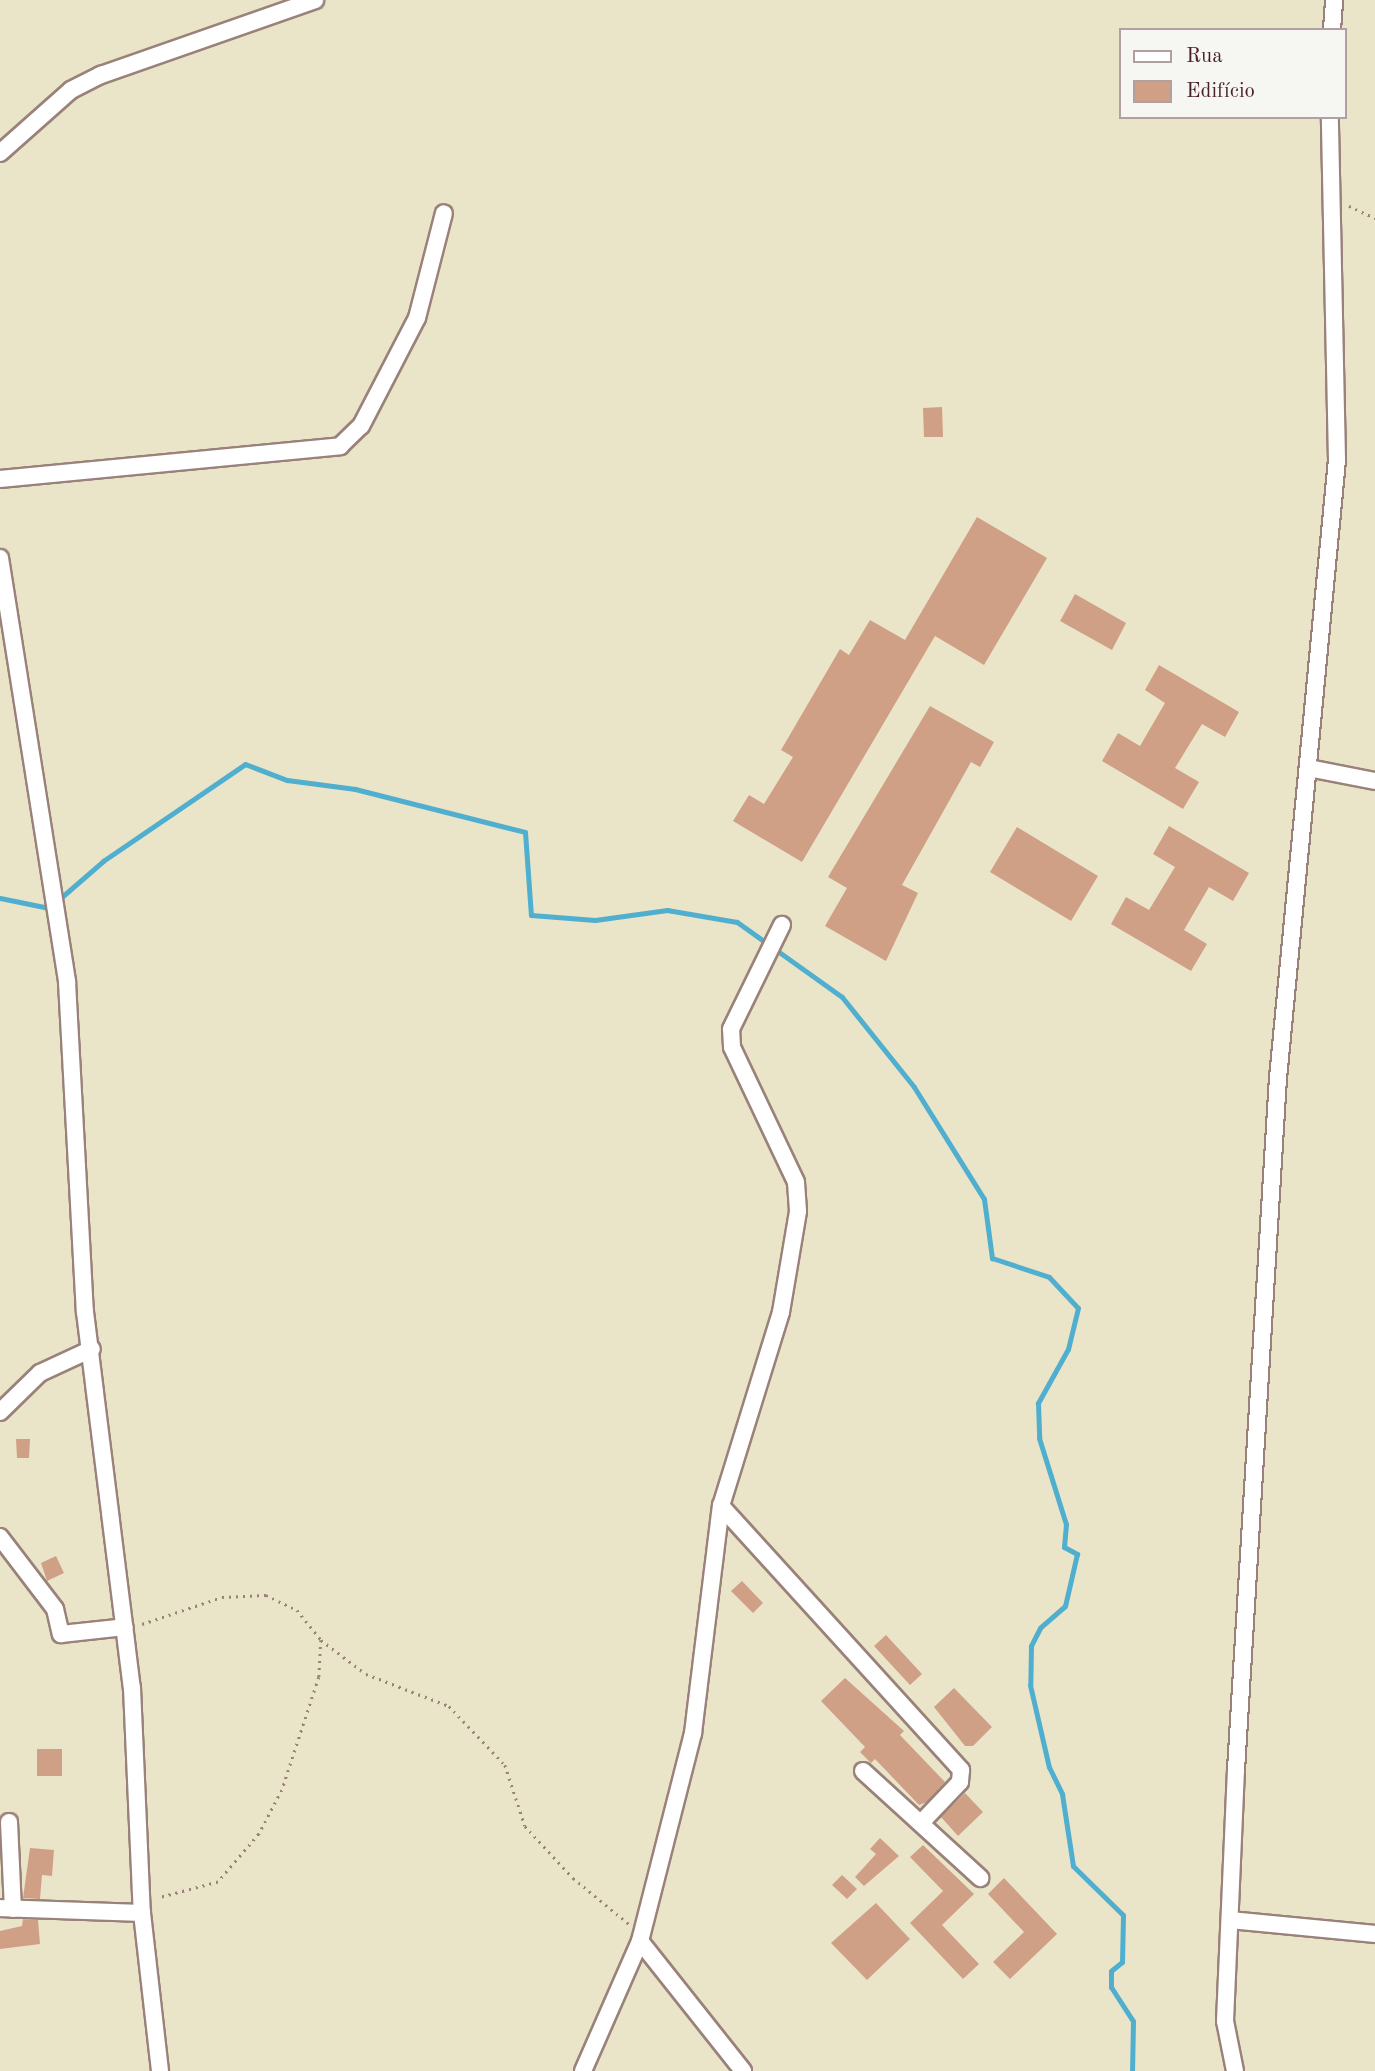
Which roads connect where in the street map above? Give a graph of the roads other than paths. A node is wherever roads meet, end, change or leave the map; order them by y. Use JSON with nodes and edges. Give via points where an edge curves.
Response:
{"nodes":[{"id":1,"x":315,"y":0,"type":"edge"},
{"id":2,"x":1334,"y":0,"type":"edge"},
{"id":3,"x":1332,"y":28,"type":"edge"},
{"id":4,"x":1330,"y":119,"type":"edge"},
{"id":5,"x":0,"y":153,"type":"edge"},
{"id":6,"x":444,"y":213,"type":"dead end"},
{"id":7,"x":0,"y":479,"type":"edge"},
{"id":8,"x":0,"y":558,"type":"edge"},
{"id":9,"x":1308,"y":768,"type":"junction"},
{"id":10,"x":1375,"y":780,"type":"edge"},
{"id":11,"x":778,"y":932,"type":"dead end"},
{"id":12,"x":92,"y":1349,"type":"junction"},
{"id":13,"x":0,"y":1412,"type":"edge"},
{"id":14,"x":721,"y":1506,"type":"junction"},
{"id":15,"x":0,"y":1537,"type":"edge"},
{"id":16,"x":125,"y":1627,"type":"junction"},
{"id":17,"x":863,"y":1770,"type":"dead end"},
{"id":18,"x":9,"y":1822,"type":"dead end"},
{"id":19,"x":921,"y":1823,"type":"junction"},
{"id":20,"x":980,"y":1878,"type":"dead end"},
{"id":21,"x":6,"y":1908,"type":"edge"},
{"id":22,"x":142,"y":1913,"type":"junction"},
{"id":23,"x":1230,"y":1920,"type":"junction"},
{"id":24,"x":1375,"y":1934,"type":"edge"},
{"id":25,"x":640,"y":1941,"type":"junction"},
{"id":26,"x":160,"y":2071,"type":"edge"},
{"id":27,"x":583,"y":2071,"type":"edge"},
{"id":28,"x":743,"y":2071,"type":"edge"},
{"id":29,"x":1235,"y":2071,"type":"edge"}],
"edges":[{"from":1,"to":5,"type":"street","via":[[101,75],[71,90]]},
{"from":2,"to":3,"type":"street"},
{"from":4,"to":9,"type":"street","via":[[1337,460]]},
{"from":6,"to":7,"type":"street","via":[[417,318],[361,426],[340,446]]},
{"from":8,"to":12,"type":"street","via":[[57,885]]},
{"from":9,"to":10,"type":"street"},
{"from":9,"to":23,"type":"street","via":[[1278,1078]]},
{"from":11,"to":14,"type":"street","via":[[736,1011],[732,1047],[787,1152],[798,1211],[781,1312]]},
{"from":12,"to":13,"type":"street","via":[[40,1373]]},
{"from":12,"to":16,"type":"street"},
{"from":14,"to":19,"type":"street","via":[[961,1770],[960,1782]]},
{"from":14,"to":25,"type":"street","via":[[693,1732]]},
{"from":15,"to":16,"type":"street","via":[[55,1609],[61,1634]]},
{"from":16,"to":22,"type":"street"},
{"from":17,"to":19,"type":"street"},
{"from":18,"to":21,"type":"street"},
{"from":19,"to":20,"type":"street"},
{"from":21,"to":22,"type":"street"},
{"from":22,"to":26,"type":"street"},
{"from":23,"to":24,"type":"street"},
{"from":23,"to":29,"type":"street","via":[[1225,2021]]},
{"from":25,"to":27,"type":"street"},
{"from":25,"to":28,"type":"street"}]}
